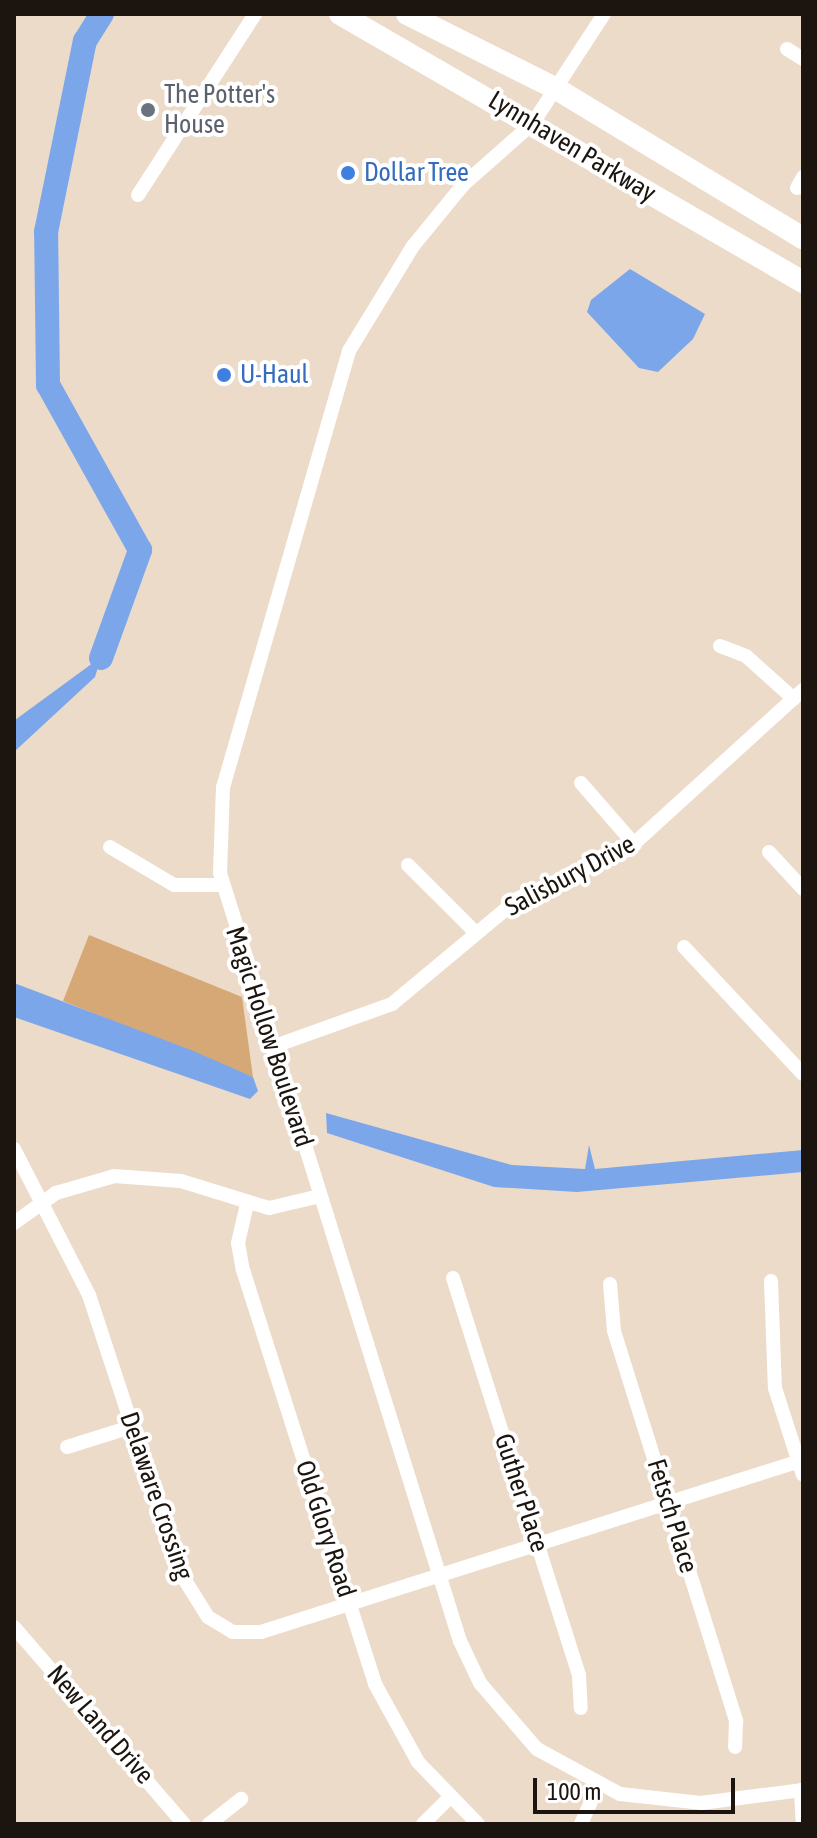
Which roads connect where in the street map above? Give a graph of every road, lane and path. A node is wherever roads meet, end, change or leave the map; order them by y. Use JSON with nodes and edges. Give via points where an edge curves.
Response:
{"nodes":[{"id":1,"x":255,"y":14,"type":"edge"},
{"id":2,"x":340,"y":14,"type":"edge"},
{"id":3,"x":407,"y":14,"type":"edge"},
{"id":4,"x":604,"y":14,"type":"edge"},
{"id":5,"x":787,"y":49,"type":"dead end"},
{"id":6,"x":803,"y":59,"type":"edge"},
{"id":7,"x":555,"y":88,"type":"junction"},
{"id":8,"x":533,"y":123,"type":"junction"},
{"id":9,"x":138,"y":195,"type":"dead end"},
{"id":10,"x":803,"y":238,"type":"edge"},
{"id":11,"x":803,"y":282,"type":"edge"},
{"id":12,"x":720,"y":646,"type":"dead end"},
{"id":13,"x":798,"y":694,"type":"edge"},
{"id":14,"x":581,"y":783,"type":"dead end"},
{"id":15,"x":635,"y":845,"type":"junction"},
{"id":16,"x":110,"y":847,"type":"dead end"},
{"id":17,"x":769,"y":852,"type":"dead end"},
{"id":18,"x":408,"y":865,"type":"dead end"},
{"id":19,"x":222,"y":885,"type":"junction"},
{"id":20,"x":803,"y":889,"type":"edge"},
{"id":21,"x":476,"y":933,"type":"junction"},
{"id":22,"x":684,"y":947,"type":"dead end"},
{"id":23,"x":272,"y":1047,"type":"junction"},
{"id":24,"x":803,"y":1074,"type":"edge"},
{"id":25,"x":14,"y":1149,"type":"edge"},
{"id":26,"x":320,"y":1196,"type":"junction"},
{"id":27,"x":42,"y":1201,"type":"junction"},
{"id":28,"x":247,"y":1204,"type":"junction"},
{"id":29,"x":14,"y":1223,"type":"edge"},
{"id":30,"x":453,"y":1278,"type":"dead end"},
{"id":31,"x":771,"y":1281,"type":"dead end"},
{"id":32,"x":610,"y":1284,"type":"dead end"},
{"id":33,"x":131,"y":1427,"type":"junction"},
{"id":34,"x":67,"y":1447,"type":"dead end"},
{"id":35,"x":802,"y":1465,"type":"edge"},
{"id":36,"x":668,"y":1503,"type":"junction"},
{"id":37,"x":537,"y":1544,"type":"junction"},
{"id":38,"x":440,"y":1575,"type":"junction"},
{"id":39,"x":349,"y":1604,"type":"junction"},
{"id":40,"x":14,"y":1627,"type":"edge"},
{"id":41,"x":581,"y":1708,"type":"dead end"},
{"id":42,"x":735,"y":1747,"type":"dead end"},
{"id":43,"x":598,"y":1786,"type":"junction"},
{"id":44,"x":802,"y":1790,"type":"edge"},
{"id":45,"x":449,"y":1798,"type":"junction"},
{"id":46,"x":241,"y":1799,"type":"dead end"},
{"id":47,"x":184,"y":1824,"type":"edge"},
{"id":48,"x":209,"y":1824,"type":"edge"},
{"id":49,"x":423,"y":1824,"type":"edge"},
{"id":50,"x":478,"y":1824,"type":"edge"},
{"id":51,"x":581,"y":1824,"type":"edge"},
{"id":52,"x":803,"y":1824,"type":"edge"}],
"edges":[{"from":1,"to":9,"type":"street"},
{"from":2,"to":8,"type":"main road","name":"Lynnhaven Parkway"},
{"from":3,"to":7,"type":"main road","name":"Lynnhaven Parkway"},
{"from":4,"to":7,"type":"street","name":"Magic Hollow Boulevard"},
{"from":5,"to":6,"type":"street"},
{"from":7,"to":8,"type":"street","name":"Magic Hollow Boulevard"},
{"from":7,"to":10,"type":"main road","name":"Lynnhaven Parkway"},
{"from":8,"to":11,"type":"main road","name":"Lynnhaven Parkway"},
{"from":8,"to":19,"type":"street","name":"Magic Hollow Boulevard","via":[[437,214],[382,289],[348,353],[223,787]]},
{"from":12,"to":13,"type":"street","via":[[746,656]]},
{"from":13,"to":15,"type":"street","name":"Salisbury Drive"},
{"from":14,"to":15,"type":"street"},
{"from":15,"to":21,"type":"street","name":"Salisbury Drive","via":[[519,898]]},
{"from":16,"to":19,"type":"street","via":[[174,885]]},
{"from":17,"to":20,"type":"street"},
{"from":18,"to":21,"type":"street"},
{"from":19,"to":23,"type":"street","name":"Magic Hollow Boulevard"},
{"from":21,"to":23,"type":"street","name":"Salisbury Drive","via":[[392,1004]]},
{"from":22,"to":24,"type":"street"},
{"from":23,"to":26,"type":"street","name":"Magic Hollow Boulevard"},
{"from":25,"to":27,"type":"street","name":"Delaware Crossing"},
{"from":26,"to":28,"type":"street","via":[[285,1207]]},
{"from":26,"to":38,"type":"street","name":"Magic Hollow Boulevard"},
{"from":27,"to":28,"type":"street","via":[[94,1179],[139,1174]]},
{"from":27,"to":29,"type":"street"},
{"from":27,"to":33,"type":"street","name":"Delaware Crossing","via":[[89,1295]]},
{"from":28,"to":39,"type":"street","name":"Old Glory Road","via":[[240,1260]]},
{"from":30,"to":37,"type":"street","name":"Guther Place"},
{"from":31,"to":35,"type":"street","via":[[773,1378]]},
{"from":32,"to":36,"type":"street","name":"Fetsch Place","via":[[610,1314]]},
{"from":33,"to":34,"type":"street"},
{"from":33,"to":39,"type":"street","name":"Delaware Crossing","via":[[177,1565],[208,1617],[233,1632],[261,1632]]},
{"from":35,"to":36,"type":"street","name":"Delaware Crossing"},
{"from":36,"to":37,"type":"street","name":"Delaware Crossing"},
{"from":36,"to":42,"type":"street","name":"Fetsch Place","via":[[736,1721]]},
{"from":37,"to":38,"type":"street","name":"Delaware Crossing"},
{"from":37,"to":41,"type":"street","name":"Guther Place","via":[[579,1675]]},
{"from":38,"to":39,"type":"street","name":"Delaware Crossing"},
{"from":38,"to":43,"type":"street","name":"Magic Hollow Boulevard","via":[[464,1651],[497,1707],[537,1749]]},
{"from":39,"to":45,"type":"street","name":"Old Glory Road","via":[[386,1711]]},
{"from":40,"to":47,"type":"street","name":"New Land Drive"},
{"from":43,"to":44,"type":"street","name":"Magic Hollow Boulevard","via":[[646,1800],[701,1803]]},
{"from":43,"to":51,"type":"street"},
{"from":44,"to":52,"type":"street"},
{"from":45,"to":49,"type":"street"},
{"from":45,"to":50,"type":"street","name":"Old Glory Road"},
{"from":46,"to":48,"type":"street"}]}
